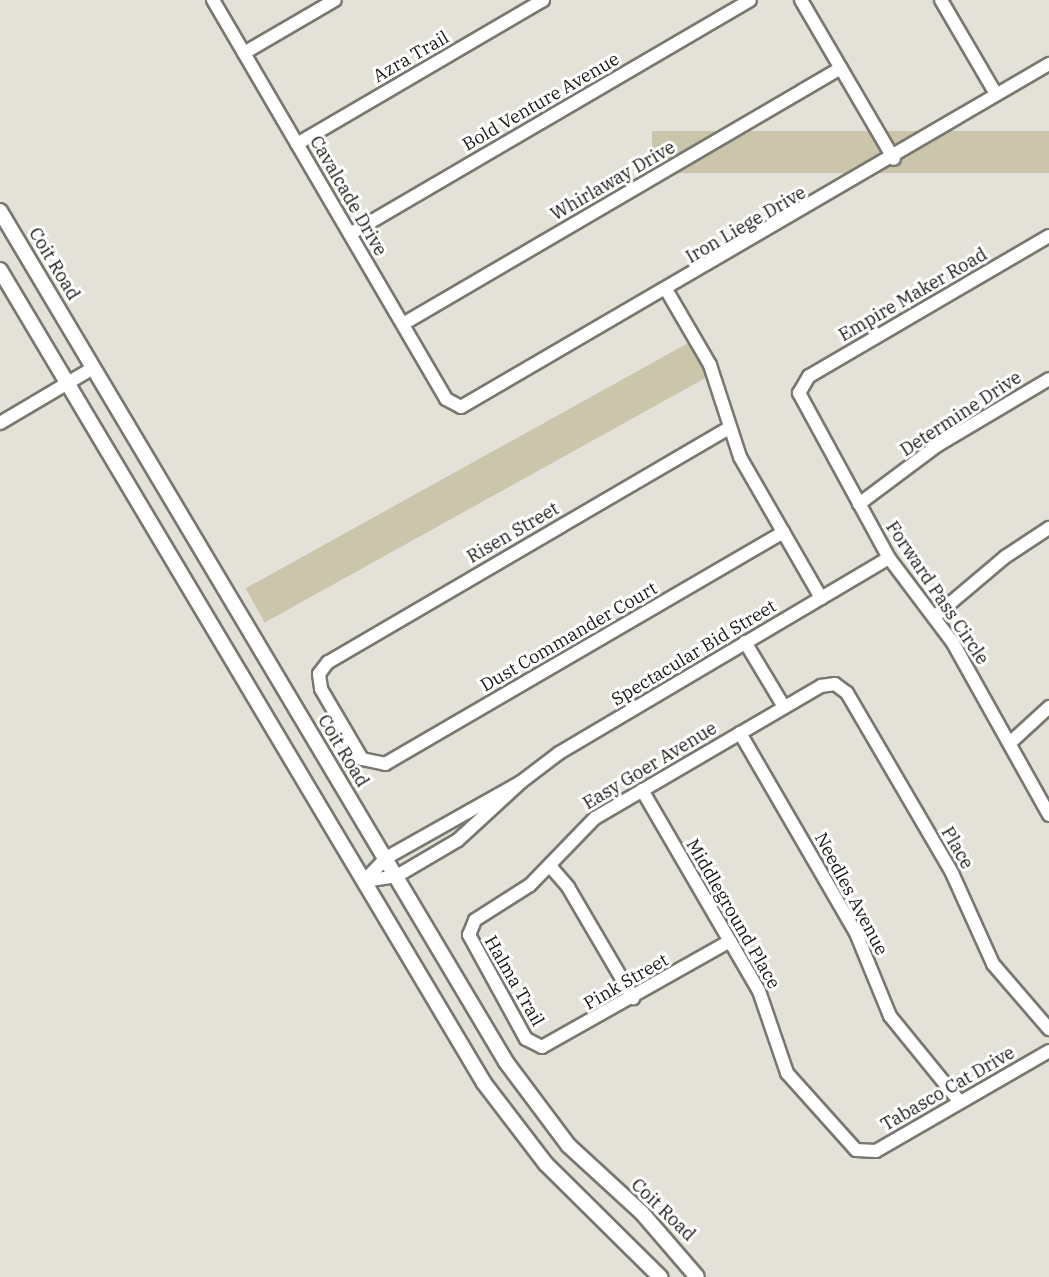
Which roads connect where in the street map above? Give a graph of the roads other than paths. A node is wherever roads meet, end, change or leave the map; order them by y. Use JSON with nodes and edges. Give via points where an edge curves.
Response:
{"nodes":[{"id":1,"x":213,"y":0,"type":"edge"},
{"id":2,"x":335,"y":0,"type":"edge"},
{"id":3,"x":542,"y":0,"type":"edge"},
{"id":4,"x":750,"y":0,"type":"edge"},
{"id":5,"x":801,"y":0,"type":"edge"},
{"id":6,"x":941,"y":0,"type":"edge"},
{"id":7,"x":244,"y":53,"type":"junction"},
{"id":8,"x":1049,"y":64,"type":"edge"},
{"id":9,"x":841,"y":68,"type":"junction"},
{"id":10,"x":996,"y":94,"type":"junction"},
{"id":11,"x":297,"y":144,"type":"junction"},
{"id":12,"x":894,"y":159,"type":"junction"},
{"id":13,"x":0,"y":211,"type":"edge"},
{"id":14,"x":350,"y":234,"type":"junction"},
{"id":15,"x":1049,"y":236,"type":"edge"},
{"id":16,"x":0,"y":270,"type":"edge"},
{"id":17,"x":667,"y":292,"type":"junction"},
{"id":18,"x":403,"y":324,"type":"junction"},
{"id":19,"x":93,"y":368,"type":"junction"},
{"id":20,"x":1049,"y":379,"type":"edge"},
{"id":21,"x":67,"y":384,"type":"junction"},
{"id":22,"x":800,"y":389,"type":"joint"},
{"id":23,"x":456,"y":406,"type":"joint"},
{"id":24,"x":0,"y":423,"type":"edge"},
{"id":25,"x":729,"y":428,"type":"junction"},
{"id":26,"x":859,"y":504,"type":"junction"},
{"id":27,"x":1049,"y":528,"type":"edge"},
{"id":28,"x":783,"y":532,"type":"junction"},
{"id":29,"x":889,"y":558,"type":"junction"},
{"id":30,"x":821,"y":598,"type":"junction"},
{"id":31,"x":934,"y":617,"type":"junction"},
{"id":32,"x":746,"y":642,"type":"junction"},
{"id":33,"x":835,"y":684,"type":"joint"},
{"id":34,"x":783,"y":707,"type":"junction"},
{"id":35,"x":1049,"y":707,"type":"edge"},
{"id":36,"x":740,"y":733,"type":"junction"},
{"id":37,"x":1011,"y":742,"type":"junction"},
{"id":38,"x":370,"y":764,"type":"joint"},
{"id":39,"x":521,"y":782,"type":"junction"},
{"id":40,"x":642,"y":790,"type":"junction"},
{"id":41,"x":1049,"y":815,"type":"edge"},
{"id":42,"x":386,"y":858,"type":"junction"},
{"id":43,"x":550,"y":866,"type":"junction"},
{"id":44,"x":397,"y":876,"type":"junction"},
{"id":45,"x":364,"y":881,"type":"junction"},
{"id":46,"x":469,"y":929,"type":"joint"},
{"id":47,"x":730,"y":941,"type":"junction"},
{"id":48,"x":633,"y":998,"type":"junction"},
{"id":49,"x":1049,"y":1029,"type":"edge"},
{"id":50,"x":537,"y":1046,"type":"joint"},
{"id":51,"x":1049,"y":1051,"type":"edge"},
{"id":52,"x":960,"y":1102,"type":"junction"},
{"id":53,"x":863,"y":1153,"type":"joint"},
{"id":54,"x":660,"y":1277,"type":"edge"},
{"id":55,"x":697,"y":1277,"type":"edge"}],
"edges":[{"from":1,"to":7,"type":"street","name":"Cavalcade Drive"},
{"from":2,"to":7,"type":"street"},
{"from":3,"to":11,"type":"street","name":"Azra Trail"},
{"from":4,"to":14,"type":"street","name":"Bold Venture Avenue"},
{"from":5,"to":9,"type":"street"},
{"from":6,"to":10,"type":"street"},
{"from":7,"to":11,"type":"street","name":"Cavalcade Drive"},
{"from":8,"to":10,"type":"street","name":"Iron Liege Drive"},
{"from":9,"to":12,"type":"street"},
{"from":9,"to":18,"type":"street","name":"Whirlaway Drive"},
{"from":10,"to":12,"type":"street","name":"Iron Liege Drive"},
{"from":11,"to":14,"type":"street","name":"Cavalcade Drive"},
{"from":12,"to":17,"type":"street","name":"Iron Liege Drive"},
{"from":13,"to":19,"type":"main road","name":"Coit Road"},
{"from":14,"to":18,"type":"street","name":"Cavalcade Drive"},
{"from":15,"to":22,"type":"street","name":"Empire Maker Road","via":[[809,376]]},
{"from":16,"to":21,"type":"main road"},
{"from":17,"to":23,"type":"street","name":"Iron Liege Drive","via":[[472,405]]},
{"from":17,"to":25,"type":"street","via":[[710,365]]},
{"from":18,"to":23,"type":"street","name":"Cavalcade Drive"},
{"from":19,"to":21,"type":"street"},
{"from":19,"to":42,"type":"main road","name":"Coit Road"},
{"from":20,"to":26,"type":"street","name":"Determine Drive","via":[[937,446]]},
{"from":21,"to":24,"type":"street"},
{"from":21,"to":45,"type":"main road"},
{"from":22,"to":26,"type":"street","name":"Forward Pass Circle","via":[[802,404]]},
{"from":25,"to":28,"type":"street"},
{"from":25,"to":38,"type":"street","name":"Risen Street","via":[[328,662],[319,674],[321,690]]},
{"from":26,"to":29,"type":"street","name":"Forward Pass Circle"},
{"from":27,"to":31,"type":"street","via":[[996,563]]},
{"from":28,"to":30,"type":"street"},
{"from":28,"to":38,"type":"street","name":"Dust Commander Court","via":[[386,763]]},
{"from":29,"to":30,"type":"street","name":"Spectacular Bid Street"},
{"from":29,"to":31,"type":"street","name":"Forward Pass Circle"},
{"from":30,"to":32,"type":"street","name":"Spectacular Bid Street"},
{"from":31,"to":37,"type":"street","name":"Forward Pass Circle"},
{"from":32,"to":34,"type":"street"},
{"from":32,"to":39,"type":"street","name":"Spectacular Bid Street","via":[[559,753]]},
{"from":33,"to":34,"type":"street","name":"Easy Goer Avenue","via":[[823,685]]},
{"from":33,"to":49,"type":"street","name":"Place","via":[[847,692],[952,873],[993,964]]},
{"from":34,"to":36,"type":"street","name":"Easy Goer Avenue"},
{"from":35,"to":37,"type":"street"},
{"from":36,"to":40,"type":"street","name":"Easy Goer Avenue"},
{"from":36,"to":52,"type":"street","name":"Needles Avenue","via":[[856,933],[890,1016]]},
{"from":37,"to":41,"type":"street","name":"Forward Pass Circle"},
{"from":39,"to":42,"type":"street","name":"Spectacular Bid Street"},
{"from":39,"to":44,"type":"street","name":"Spectacular Bid Street","via":[[469,832]]},
{"from":40,"to":43,"type":"street","name":"Easy Goer Avenue","via":[[585,825]]},
{"from":40,"to":47,"type":"street","name":"Middleground Place"},
{"from":42,"to":44,"type":"main road","name":"Coit Road"},
{"from":42,"to":45,"type":"street","name":"Spectacular Bid Street"},
{"from":43,"to":46,"type":"street","name":"Easy Goer Avenue"},
{"from":43,"to":48,"type":"street","via":[[568,887]]},
{"from":44,"to":45,"type":"street","name":"Spectacular Bid Street"},
{"from":44,"to":55,"type":"main road","name":"Coit Road","via":[[539,1109]]},
{"from":45,"to":54,"type":"main road","via":[[514,1126]]},
{"from":46,"to":50,"type":"street","name":"Halma Trail","via":[[471,944],[526,1039]]},
{"from":47,"to":48,"type":"street","name":"Pink Street"},
{"from":47,"to":53,"type":"street","name":"Middleground Place","via":[[762,997],[787,1073]]},
{"from":48,"to":50,"type":"street","name":"Pink Street","via":[[552,1045]]},
{"from":51,"to":52,"type":"street","name":"Tabasco Cat Drive"},
{"from":52,"to":53,"type":"street","name":"Tabasco Cat Drive","via":[[876,1151]]}]}
